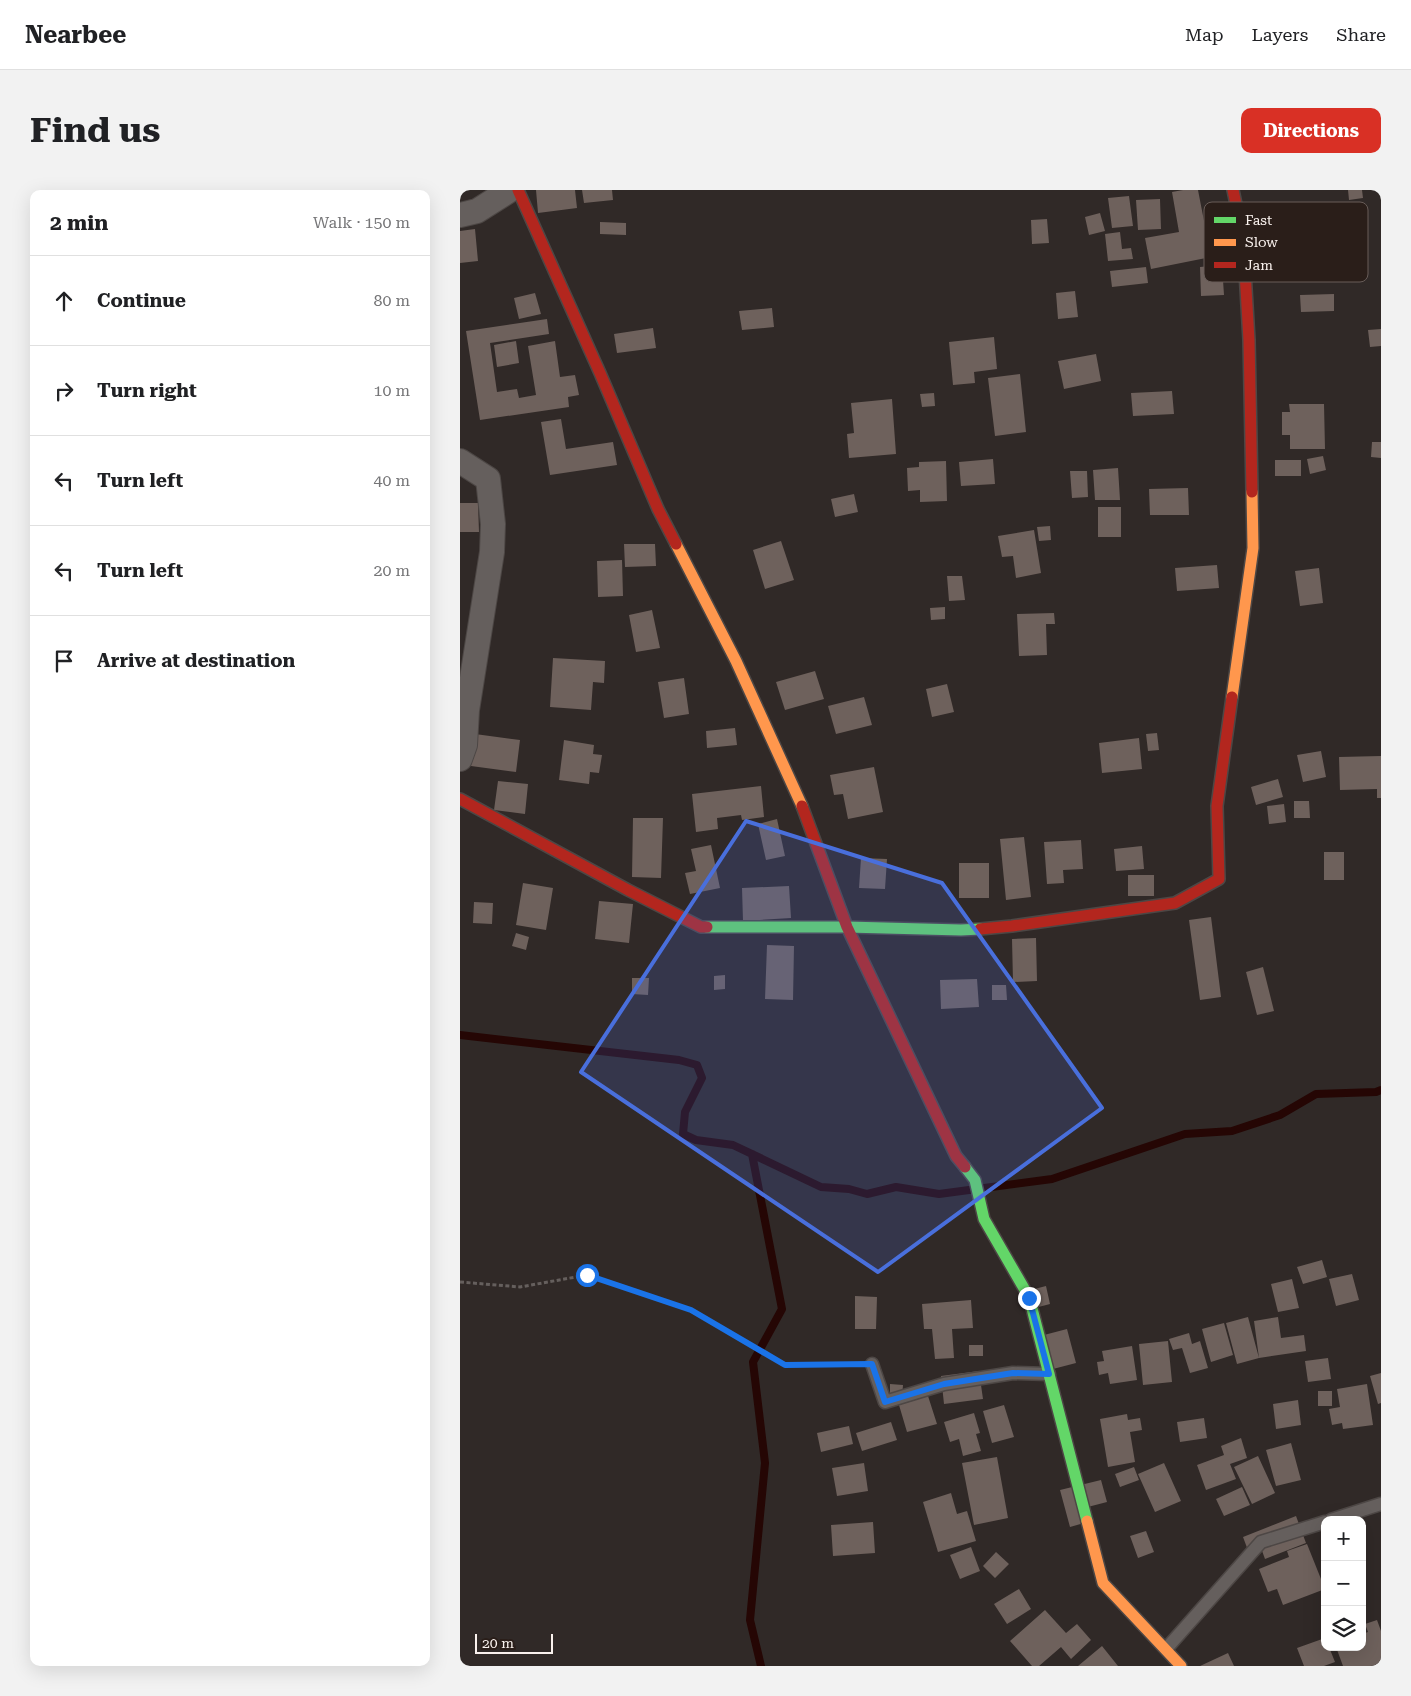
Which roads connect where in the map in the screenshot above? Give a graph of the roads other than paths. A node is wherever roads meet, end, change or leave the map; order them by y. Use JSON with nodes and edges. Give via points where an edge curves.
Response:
{"nodes":[{"id":1,"x":510,"y":190,"type":"edge"},
{"id":2,"x":518,"y":190,"type":"edge"},
{"id":3,"x":460,"y":215,"type":"edge"},
{"id":4,"x":1246,"y":282,"type":"edge"},
{"id":5,"x":460,"y":461,"type":"edge"},
{"id":6,"x":460,"y":759,"type":"edge"},
{"id":7,"x":460,"y":799,"type":"edge"},
{"id":8,"x":847,"y":926,"type":"junction"},
{"id":9,"x":872,"y":1364,"type":"road end"},
{"id":10,"x":1049,"y":1374,"type":"junction"},
{"id":11,"x":1381,"y":1504,"type":"edge"},
{"id":12,"x":1344,"y":1516,"type":"edge"},
{"id":13,"x":1321,"y":1523,"type":"edge"},
{"id":14,"x":1166,"y":1649,"type":"junction"},
{"id":15,"x":1181,"y":1666,"type":"edge"}],
"edges":[{"from":1,"to":3,"type":"street","via":[[476,211]]},
{"from":2,"to":8,"type":"street","via":[[658,509],[736,661],[802,806]]},
{"from":4,"to":8,"type":"street","via":[[1253,548],[1217,806],[1219,879],[1175,903],[1022,924],[961,930]]},
{"from":5,"to":6,"type":"street","via":[[488,479],[493,524],[492,552]]},
{"from":7,"to":8,"type":"street","via":[[701,926]]},
{"from":8,"to":10,"type":"street","via":[[956,1156],[975,1180],[984,1219],[1029,1298]]},
{"from":9,"to":10,"type":"lane","via":[[885,1402],[944,1384],[1013,1373]]},
{"from":10,"to":14,"type":"street","via":[[1103,1583]]},
{"from":11,"to":12,"type":"lane"},
{"from":13,"to":14,"type":"lane","via":[[1260,1542]]},
{"from":14,"to":15,"type":"street"}]}
